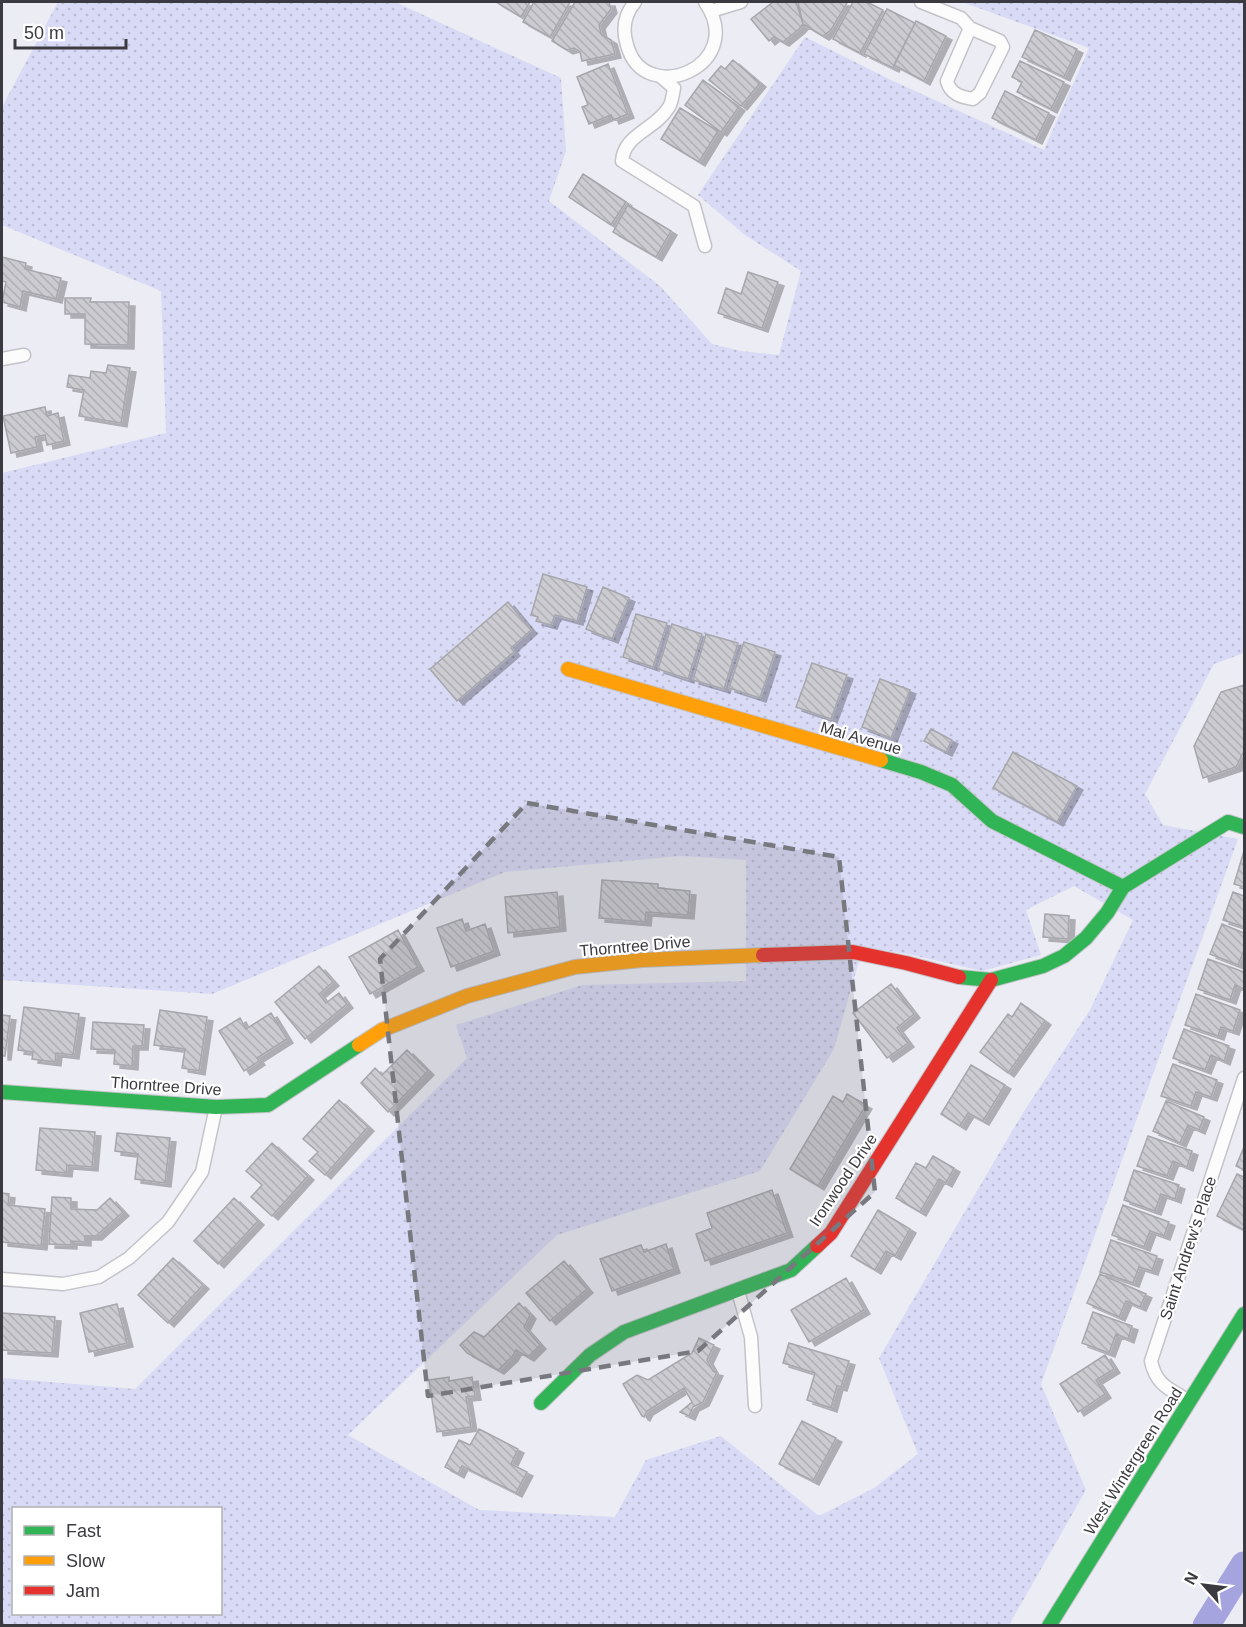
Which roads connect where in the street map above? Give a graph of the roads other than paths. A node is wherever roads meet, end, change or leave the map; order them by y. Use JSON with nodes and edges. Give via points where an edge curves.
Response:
{"nodes":[{"id":1,"x":636,"y":2,"type":"edge"},
{"id":2,"x":741,"y":2,"type":"edge"},
{"id":3,"x":921,"y":2,"type":"edge"},
{"id":4,"x":708,"y":6,"type":"edge"},
{"id":5,"x":970,"y":28,"type":"junction"},
{"id":6,"x":660,"y":76,"type":"junction"},
{"id":7,"x":705,"y":246,"type":"dead end"},
{"id":8,"x":24,"y":355,"type":"dead end"},
{"id":9,"x":2,"y":359,"type":"edge"},
{"id":10,"x":568,"y":669,"type":"dead end"},
{"id":11,"x":1245,"y":827,"type":"edge"},
{"id":12,"x":1123,"y":887,"type":"junction"},
{"id":13,"x":991,"y":980,"type":"junction"},
{"id":14,"x":1245,"y":1078,"type":"edge"},
{"id":15,"x":2,"y":1092,"type":"edge"},
{"id":16,"x":216,"y":1107,"type":"junction"},
{"id":17,"x":2,"y":1280,"type":"edge"},
{"id":18,"x":738,"y":1291,"type":"junction"},
{"id":19,"x":1245,"y":1314,"type":"edge"},
{"id":20,"x":1189,"y":1401,"type":"junction"},
{"id":21,"x":541,"y":1403,"type":"dead end"},
{"id":22,"x":755,"y":1406,"type":"dead end"},
{"id":23,"x":1051,"y":1622,"type":"edge"}],
"edges":[{"from":1,"to":6,"type":"street","via":[[625,22],[628,50],[642,67]]},
{"from":2,"to":4,"type":"street"},
{"from":3,"to":5,"type":"street","via":[[961,18]]},
{"from":4,"to":6,"type":"street","via":[[716,25],[710,53],[689,73]]},
{"from":5,"to":5,"type":"street","via":[[947,81],[955,93],[973,99],[1004,47],[1000,41]]},
{"from":6,"to":7,"type":"street","via":[[674,88],[671,105],[648,129],[630,140],[622,160],[694,206]]},
{"from":8,"to":9,"type":"street"},
{"from":10,"to":12,"type":"street","name":"Mai Avenue","via":[[921,772],[951,785],[992,821]]},
{"from":11,"to":12,"type":"street","name":"Thorntree Drive","via":[[1228,822]]},
{"from":12,"to":13,"type":"street","name":"Thorntree Drive","via":[[1086,938],[1064,956]]},
{"from":13,"to":16,"type":"street","name":"Thorntree Drive","via":[[958,977],[853,952],[642,960],[575,967],[467,996],[382,1029],[267,1105]]},
{"from":13,"to":18,"type":"street","name":"Ironwood Drive","via":[[831,1233],[791,1270]]},
{"from":14,"to":20,"type":"street","name":"Saint Andrew's Place","via":[[1150,1361],[1159,1382]]},
{"from":15,"to":16,"type":"street","name":"Thorntree Drive"},
{"from":16,"to":17,"type":"street","via":[[202,1172],[168,1222],[129,1258],[99,1276],[63,1284]]},
{"from":18,"to":21,"type":"street","name":"Ironwood Drive","via":[[624,1332],[590,1355]]},
{"from":18,"to":22,"type":"street","via":[[751,1337]]},
{"from":19,"to":20,"type":"street","name":"West Wintergreen Road"},
{"from":20,"to":23,"type":"street","name":"West Wintergreen Road"}]}
